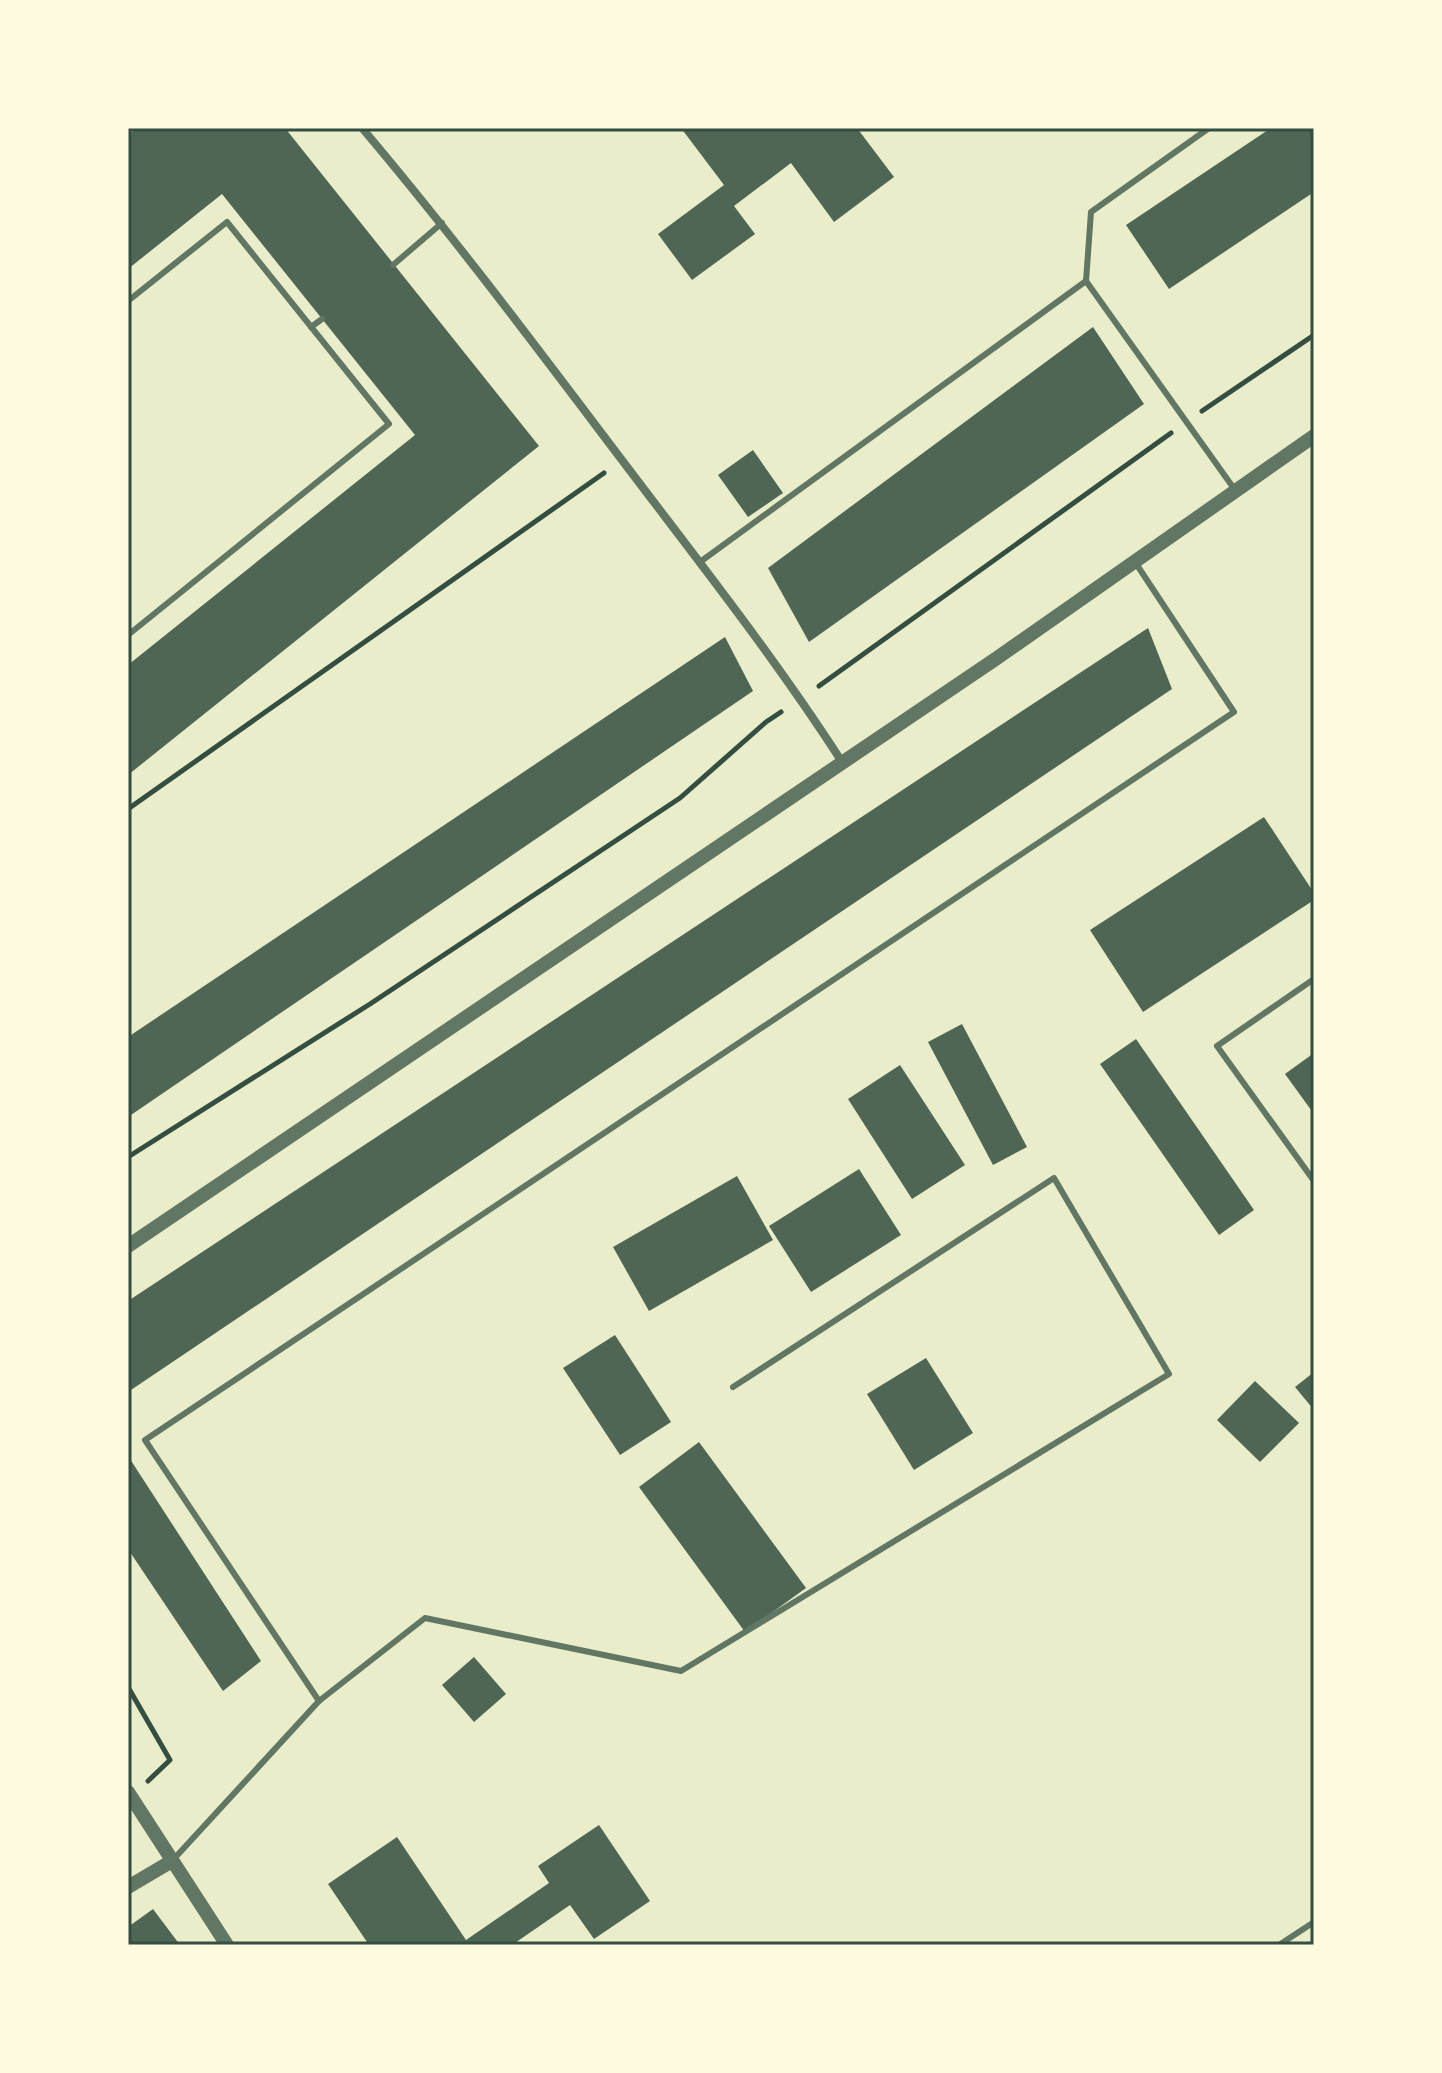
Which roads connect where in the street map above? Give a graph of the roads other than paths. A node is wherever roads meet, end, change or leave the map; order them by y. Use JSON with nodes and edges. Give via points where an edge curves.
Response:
{"nodes":[{"id":1,"x":362,"y":128,"type":"edge"},
{"id":2,"x":1209,"y":128,"type":"edge"},
{"id":3,"x":442,"y":223,"type":"junction"},
{"id":4,"x":393,"y":265,"type":"dead end"},
{"id":5,"x":1086,"y":281,"type":"junction"},
{"id":6,"x":128,"y":301,"type":"edge"},
{"id":7,"x":322,"y":319,"type":"dead end"},
{"id":8,"x":311,"y":327,"type":"junction"},
{"id":9,"x":1314,"y":436,"type":"edge"},
{"id":10,"x":1235,"y":490,"type":"junction"},
{"id":11,"x":700,"y":562,"type":"junction"},
{"id":12,"x":1135,"y":562,"type":"junction"},
{"id":13,"x":128,"y":635,"type":"edge"},
{"id":14,"x":842,"y":762,"type":"junction"},
{"id":15,"x":1314,"y":979,"type":"edge"},
{"id":16,"x":1314,"y":1181,"type":"edge"},
{"id":17,"x":128,"y":1246,"type":"edge"},
{"id":18,"x":733,"y":1387,"type":"dead end"},
{"id":19,"x":319,"y":1701,"type":"junction"},
{"id":20,"x":129,"y":1794,"type":"edge"},
{"id":21,"x":172,"y":1861,"type":"junction"},
{"id":22,"x":128,"y":1887,"type":"edge"},
{"id":23,"x":1314,"y":1922,"type":"edge"},
{"id":24,"x":227,"y":1945,"type":"edge"},
{"id":25,"x":1279,"y":1945,"type":"edge"}],
"edges":[{"from":1,"to":3,"type":"street"},
{"from":2,"to":5,"type":"lane","via":[[1091,212]]},
{"from":3,"to":4,"type":"lane"},
{"from":3,"to":11,"type":"street"},
{"from":5,"to":10,"type":"lane"},
{"from":5,"to":11,"type":"lane"},
{"from":6,"to":8,"type":"lane","via":[[227,222]]},
{"from":7,"to":8,"type":"lane"},
{"from":8,"to":13,"type":"lane","via":[[389,424]]},
{"from":9,"to":10,"type":"street"},
{"from":10,"to":12,"type":"street"},
{"from":11,"to":14,"type":"street"},
{"from":12,"to":14,"type":"street"},
{"from":12,"to":19,"type":"lane","via":[[1234,712],[145,1440]]},
{"from":14,"to":17,"type":"street"},
{"from":15,"to":16,"type":"lane","via":[[1217,1046]]},
{"from":18,"to":19,"type":"lane","via":[[1054,1178],[1169,1374],[681,1671],[425,1618]]},
{"from":19,"to":21,"type":"lane"},
{"from":20,"to":21,"type":"street"},
{"from":21,"to":22,"type":"street"},
{"from":21,"to":24,"type":"street"},
{"from":23,"to":25,"type":"lane"}]}
